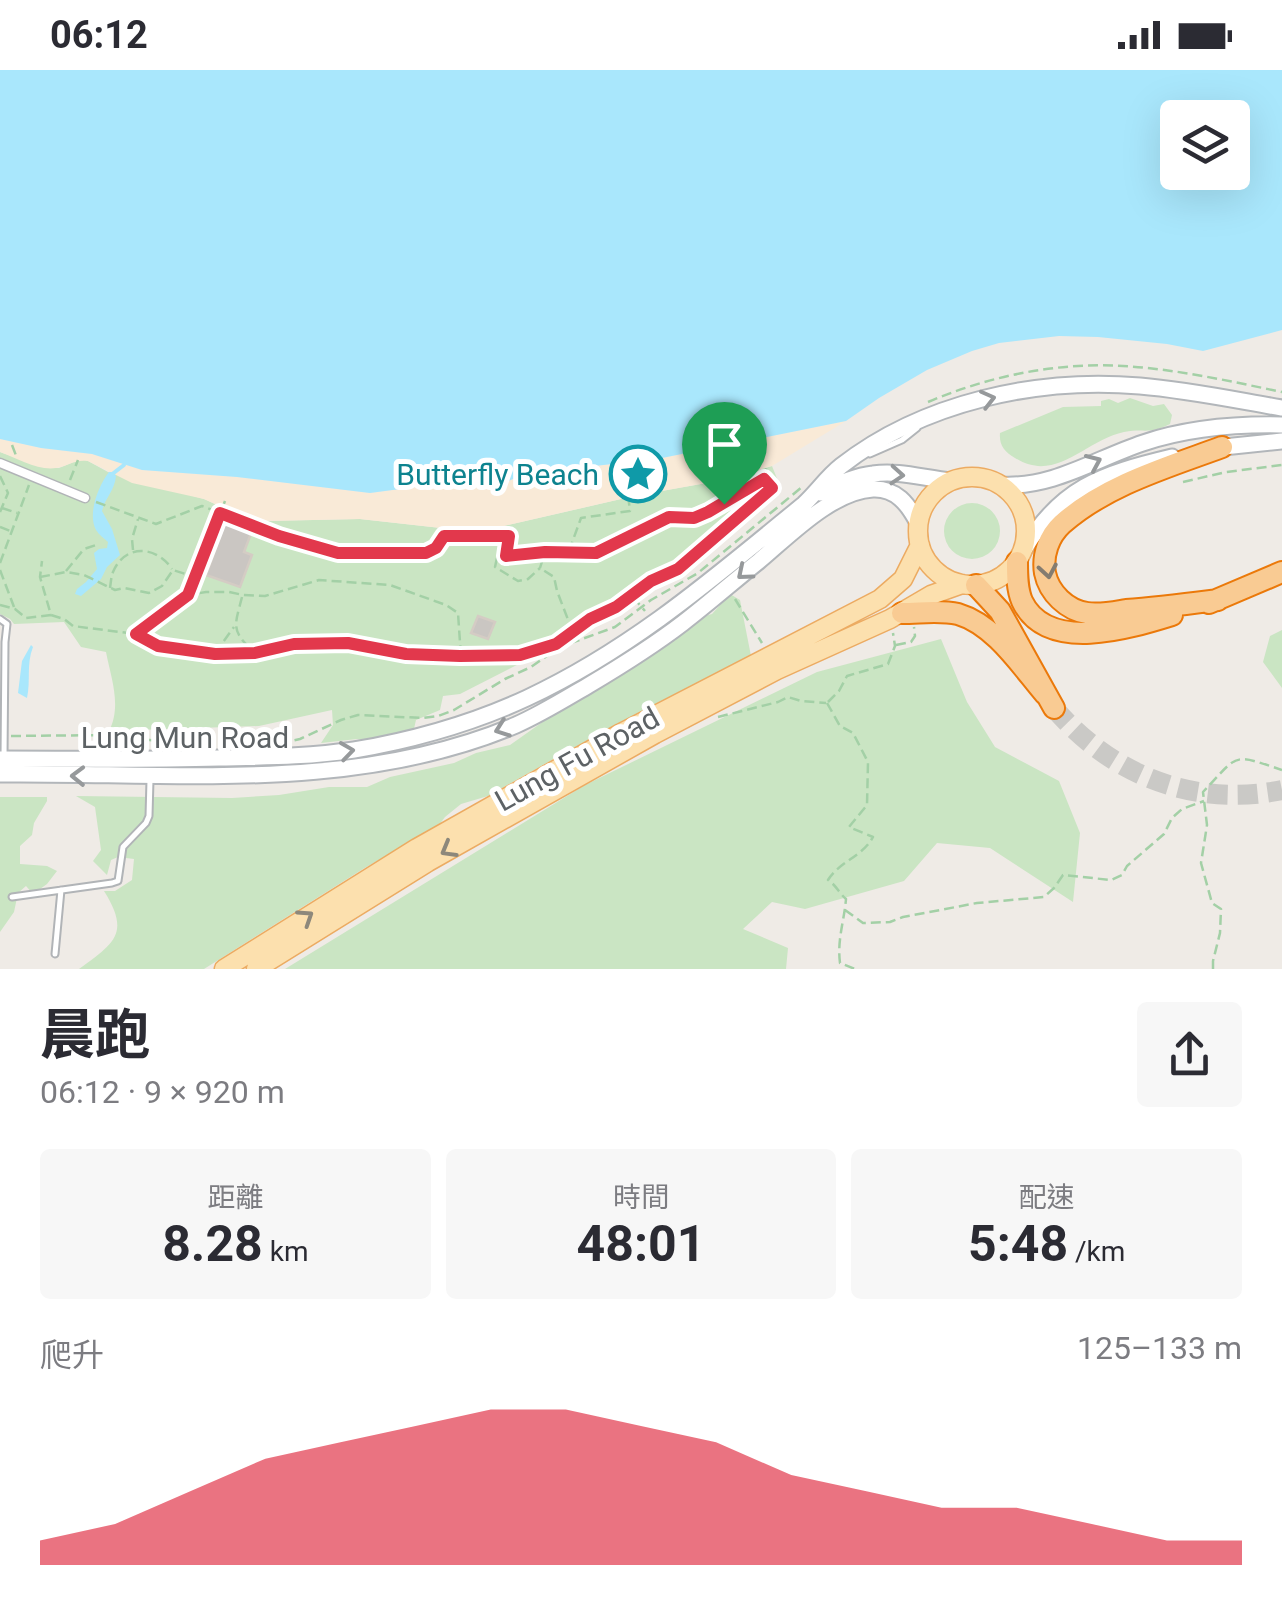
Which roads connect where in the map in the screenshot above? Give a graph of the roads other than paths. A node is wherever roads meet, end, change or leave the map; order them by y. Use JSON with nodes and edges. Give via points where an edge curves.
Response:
{"nodes":[{"id":1,"x":1282,"y":408,"type":"edge"},
{"id":2,"x":1282,"y":425,"type":"edge"},
{"id":3,"x":1282,"y":441,"type":"edge"},
{"id":4,"x":1222,"y":446,"type":"junction"},
{"id":5,"x":0,"y":464,"type":"edge"},
{"id":6,"x":952,"y":481,"type":"junction"},
{"id":7,"x":1001,"y":485,"type":"junction"},
{"id":8,"x":85,"y":498,"type":"road end"},
{"id":9,"x":814,"y":506,"type":"junction"},
{"id":10,"x":918,"y":523,"type":"junction"},
{"id":11,"x":920,"y":546,"type":"junction"},
{"id":12,"x":1019,"y":558,"type":"junction"},
{"id":13,"x":1282,"y":572,"type":"edge"},
{"id":14,"x":969,"y":584,"type":"junction"},
{"id":15,"x":1218,"y":600,"type":"junction"},
{"id":16,"x":905,"y":616,"type":"junction"},
{"id":17,"x":0,"y":619,"type":"edge"},
{"id":18,"x":2,"y":642,"type":"edge"},
{"id":19,"x":2,"y":767,"type":"edge"},
{"id":20,"x":150,"y":777,"type":"junction"},
{"id":21,"x":61,"y":890,"type":"junction"},
{"id":22,"x":12,"y":897,"type":"dead end"},
{"id":23,"x":56,"y":954,"type":"dead end"},
{"id":24,"x":224,"y":969,"type":"edge"},
{"id":25,"x":256,"y":969,"type":"edge"}],
"edges":[{"from":9,"to":1,"type":"main road","name":"Lung Mun Road","one_way":true,"via":[[837,469],[926,411],[1091,384]]},
{"from":7,"to":2,"type":"main road","one_way":true,"via":[[1055,479],[1182,432]]},
{"from":3,"to":4,"type":"main road","name":"Lung Fu Road"},
{"from":4,"to":12,"type":"main road","name":"Lung Fu Road","via":[[1138,466],[1079,489],[1048,514]]},
{"from":4,"to":15,"type":"highway","one_way":true,"via":[[1144,477],[1062,524],[1044,566],[1060,600],[1087,613]]},
{"from":5,"to":8,"type":"street"},
{"from":6,"to":7,"type":"main road","via":[[978,476]]},
{"from":9,"to":6,"type":"main road","one_way":true,"via":[[844,482],[872,474]]},
{"from":6,"to":10,"type":"main road","via":[[931,495]]},
{"from":7,"to":12,"type":"main road","via":[[1024,513],[1027,539]]},
{"from":9,"to":10,"type":"main road","via":[[878,489],[904,500]]},
{"from":19,"to":9,"type":"main road","name":"Lung Mun Road","one_way":true,"via":[[309,755],[460,724],[526,698],[626,644]]},
{"from":9,"to":20,"type":"main road","name":"Lung Mun Road","one_way":true,"via":[[644,652],[513,726],[408,758],[332,770]]},
{"from":10,"to":11,"type":"main road"},
{"from":11,"to":14,"type":"main road","via":[[935,570]]},
{"from":24,"to":11,"type":"main road","name":"Lung Fu Road","one_way":true,"via":[[587,752],[880,599],[903,580]]},
{"from":12,"to":14,"type":"main road","name":"Lung Fu Road","via":[[1002,576]]},
{"from":12,"to":15,"type":"highway","via":[[1018,588],[1027,608],[1048,626],[1070,633],[1147,622]]},
{"from":13,"to":15,"type":"highway"},
{"from":14,"to":16,"type":"main road","name":"Lung Fu Road","via":[[931,595]]},
{"from":14,"to":16,"type":"highway","via":[[1000,611],[1049,701],[976,622],[949,613]]},
{"from":16,"to":25,"type":"main road","name":"Lung Fu Road","one_way":true,"via":[[777,670],[531,802]]},
{"from":17,"to":18,"type":"lane","via":[[8,624]]},
{"from":18,"to":19,"type":"lane"},
{"from":20,"to":19,"type":"main road","name":"Lung Mun Road","one_way":true},
{"from":20,"to":21,"type":"lane","via":[[149,816],[123,846],[118,880]]},
{"from":21,"to":22,"type":"lane"},
{"from":21,"to":23,"type":"lane"}]}
